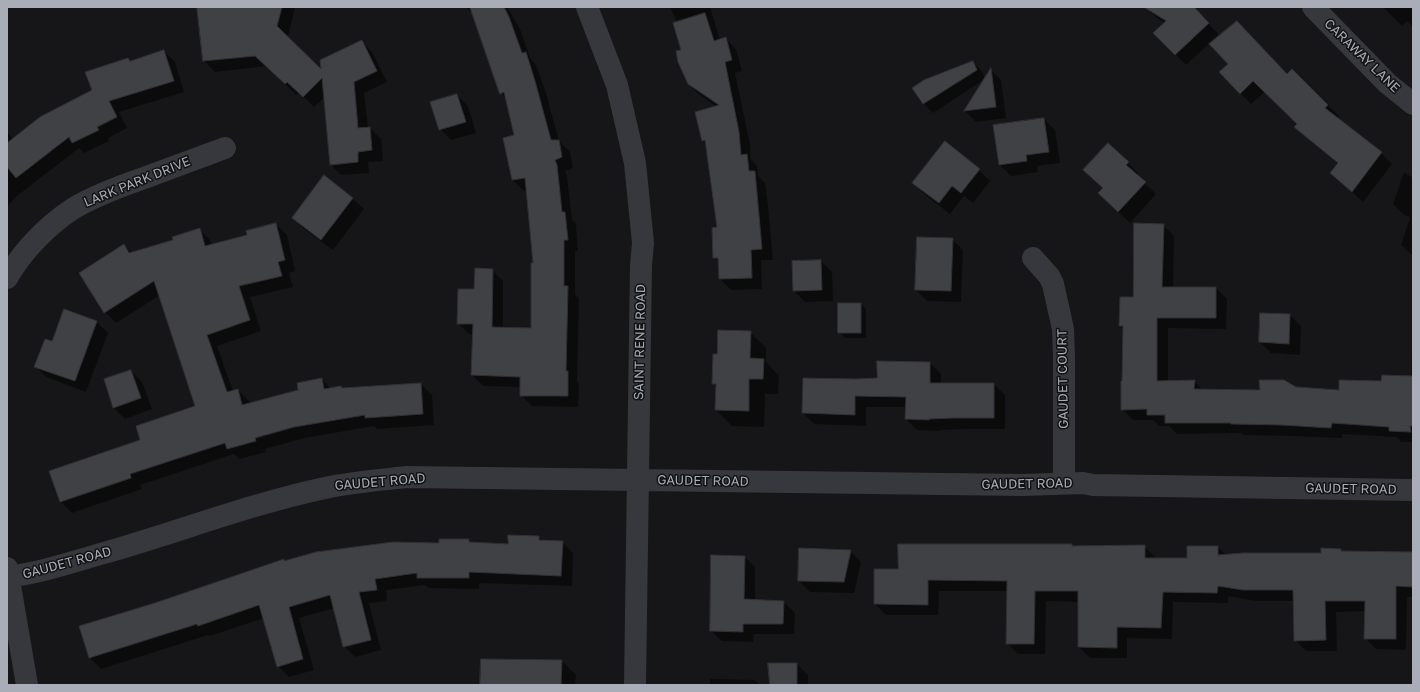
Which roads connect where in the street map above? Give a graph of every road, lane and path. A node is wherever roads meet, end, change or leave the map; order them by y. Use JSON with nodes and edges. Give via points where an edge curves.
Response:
{"nodes":[{"id":1,"x":587,"y":7,"type":"edge"},
{"id":2,"x":1313,"y":7,"type":"edge"},
{"id":3,"x":1413,"y":104,"type":"edge"},
{"id":4,"x":225,"y":148,"type":"dead end"},
{"id":5,"x":1033,"y":258,"type":"dead end"},
{"id":6,"x":7,"y":278,"type":"edge"},
{"id":7,"x":639,"y":480,"type":"junction"},
{"id":8,"x":1064,"y":483,"type":"junction"},
{"id":9,"x":1413,"y":490,"type":"edge"},
{"id":10,"x":7,"y":574,"type":"edge"},
{"id":11,"x":27,"y":685,"type":"edge"},
{"id":12,"x":635,"y":685,"type":"edge"}],
"edges":[{"from":1,"to":7,"type":"street","name":"SAINT RENE ROAD","via":[[617,85],[635,163],[643,243]]},
{"from":2,"to":3,"type":"street","name":"CARAWAY LANE","via":[[1387,83]]},
{"from":4,"to":6,"type":"street","name":"LARK PARK DRIVE","via":[[113,189],[75,208],[40,236]]},
{"from":5,"to":8,"type":"street","name":"GAUDET COURT","via":[[1053,284],[1063,329]]},
{"from":7,"to":8,"type":"street","name":"GAUDET ROAD","via":[[1023,485]]},
{"from":7,"to":10,"type":"street","name":"GAUDET ROAD","via":[[407,477],[363,481],[272,501],[147,541],[30,574]]},
{"from":7,"to":12,"type":"street","name":"SAINT RENE ROAD"},
{"from":8,"to":9,"type":"street","name":"GAUDET ROAD","via":[[1101,486]]},
{"from":10,"to":11,"type":"street"}]}
